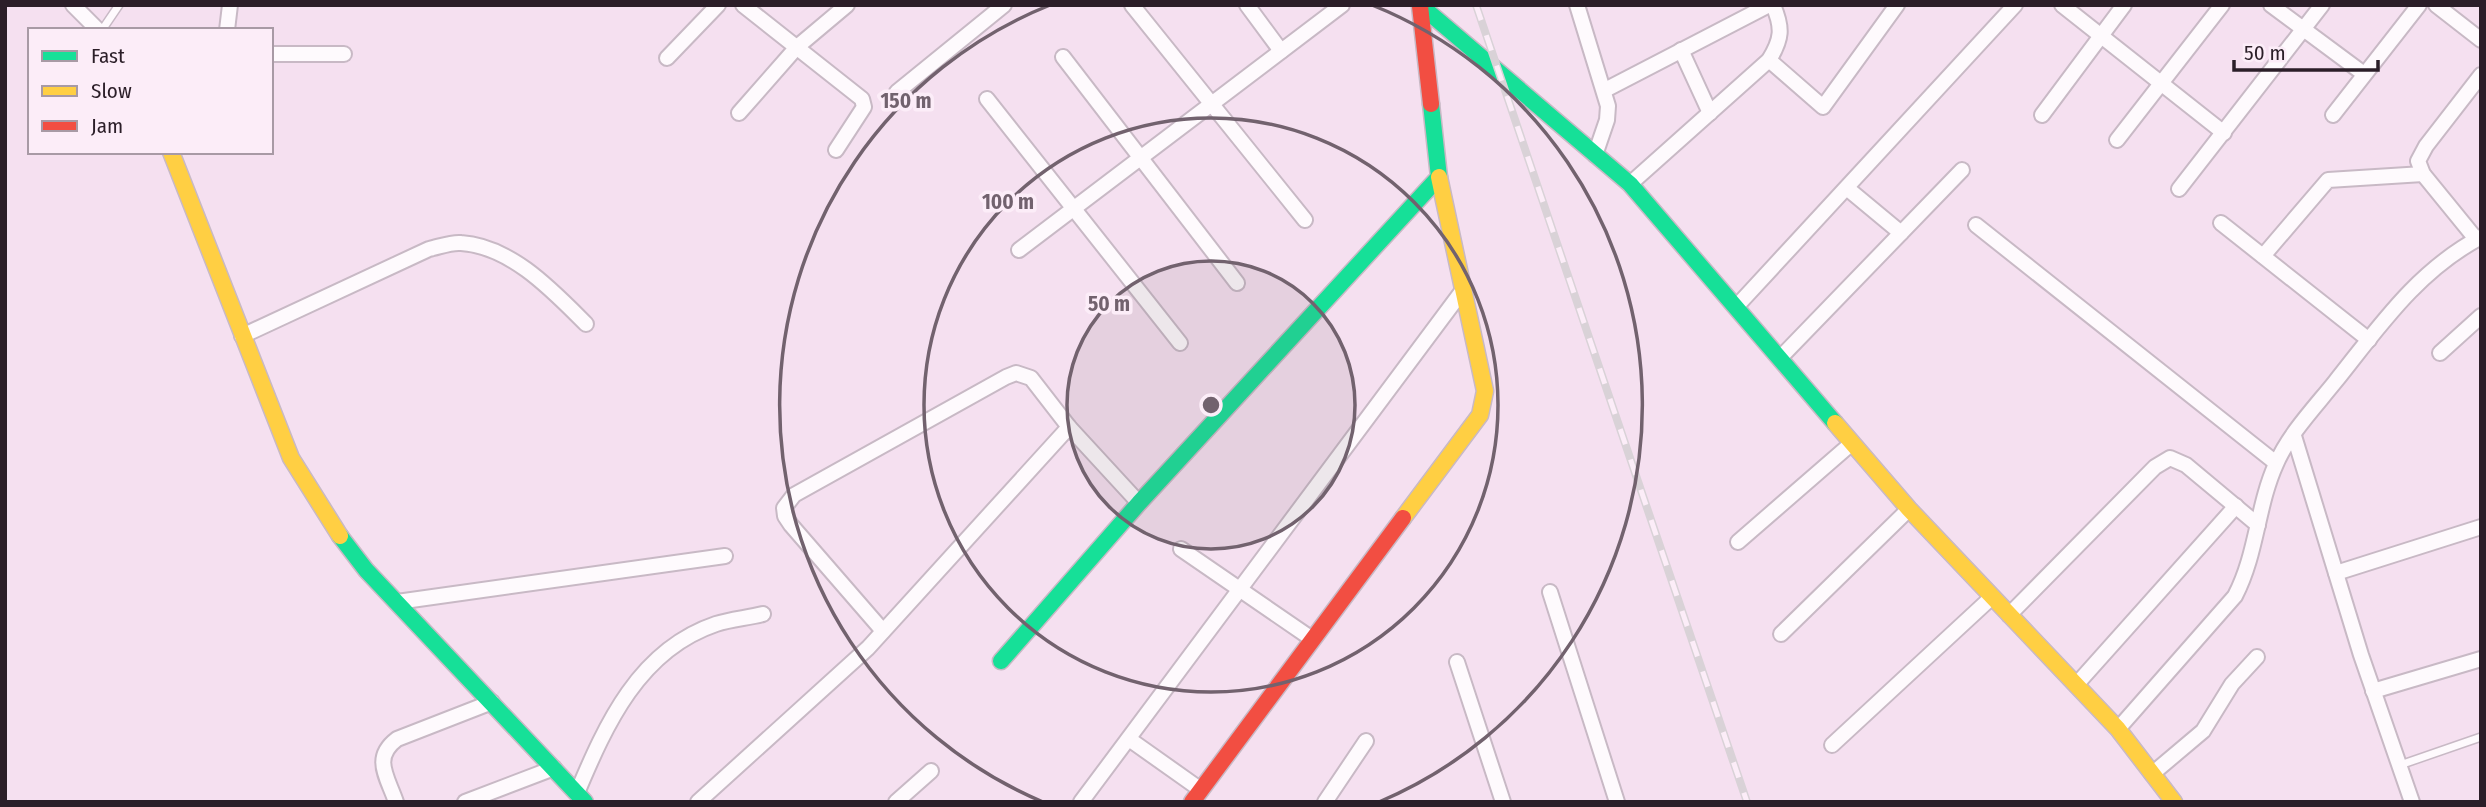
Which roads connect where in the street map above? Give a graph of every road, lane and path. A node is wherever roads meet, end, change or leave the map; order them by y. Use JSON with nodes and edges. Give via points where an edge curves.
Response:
{"nodes":[{"id":1,"x":73,"y":5,"type":"edge"},
{"id":2,"x":119,"y":5,"type":"edge"},
{"id":3,"x":230,"y":5,"type":"edge"},
{"id":4,"x":718,"y":5,"type":"edge"},
{"id":5,"x":847,"y":5,"type":"edge"},
{"id":6,"x":1004,"y":5,"type":"edge"},
{"id":7,"x":1132,"y":5,"type":"edge"},
{"id":8,"x":1247,"y":5,"type":"edge"},
{"id":9,"x":1342,"y":5,"type":"edge"},
{"id":10,"x":1577,"y":5,"type":"edge"},
{"id":11,"x":1771,"y":5,"type":"edge"},
{"id":12,"x":1896,"y":5,"type":"edge"},
{"id":13,"x":2015,"y":5,"type":"edge"},
{"id":14,"x":2062,"y":5,"type":"edge"},
{"id":15,"x":2124,"y":5,"type":"edge"},
{"id":16,"x":2222,"y":5,"type":"edge"},
{"id":17,"x":2271,"y":5,"type":"edge"},
{"id":18,"x":2322,"y":5,"type":"edge"},
{"id":19,"x":2419,"y":5,"type":"edge"},
{"id":20,"x":2436,"y":5,"type":"edge"},
{"id":21,"x":745,"y":6,"type":"edge"},
{"id":22,"x":1420,"y":6,"type":"edge"},
{"id":23,"x":2454,"y":11,"type":"edge"},
{"id":24,"x":98,"y":28,"type":"edge"},
{"id":25,"x":102,"y":28,"type":"edge"},
{"id":26,"x":228,"y":28,"type":"edge"},
{"id":27,"x":2305,"y":31,"type":"junction"},
{"id":28,"x":2101,"y":35,"type":"junction"},
{"id":29,"x":2481,"y":40,"type":"edge"},
{"id":30,"x":797,"y":47,"type":"junction"},
{"id":31,"x":1681,"y":50,"type":"junction"},
{"id":32,"x":1281,"y":51,"type":"junction"},
{"id":33,"x":273,"y":54,"type":"edge"},
{"id":34,"x":344,"y":54,"type":"dead end"},
{"id":35,"x":1063,"y":57,"type":"dead end"},
{"id":36,"x":667,"y":58,"type":"dead end"},
{"id":37,"x":1769,"y":60,"type":"junction"},
{"id":38,"x":2364,"y":74,"type":"junction"},
{"id":39,"x":2481,"y":75,"type":"edge"},
{"id":40,"x":2164,"y":83,"type":"junction"},
{"id":41,"x":1605,"y":90,"type":"junction"},
{"id":42,"x":897,"y":92,"type":"dead end"},
{"id":43,"x":987,"y":99,"type":"dead end"},
{"id":44,"x":1210,"y":105,"type":"junction"},
{"id":45,"x":739,"y":113,"type":"dead end"},
{"id":46,"x":1710,"y":113,"type":"junction"},
{"id":47,"x":2042,"y":115,"type":"dead end"},
{"id":48,"x":2333,"y":115,"type":"dead end"},
{"id":49,"x":2224,"y":133,"type":"junction"},
{"id":50,"x":2118,"y":140,"type":"dead end"},
{"id":51,"x":836,"y":150,"type":"dead end"},
{"id":52,"x":171,"y":154,"type":"edge"},
{"id":53,"x":1595,"y":155,"type":"junction"},
{"id":54,"x":1142,"y":157,"type":"junction"},
{"id":55,"x":1962,"y":170,"type":"dead end"},
{"id":56,"x":2423,"y":174,"type":"junction"},
{"id":57,"x":1439,"y":177,"type":"junction"},
{"id":58,"x":1630,"y":184,"type":"junction"},
{"id":59,"x":1848,"y":189,"type":"junction"},
{"id":60,"x":2179,"y":189,"type":"dead end"},
{"id":61,"x":1075,"y":208,"type":"junction"},
{"id":62,"x":1305,"y":220,"type":"dead end"},
{"id":63,"x":2221,"y":223,"type":"dead end"},
{"id":64,"x":1976,"y":226,"type":"dead end"},
{"id":65,"x":1900,"y":233,"type":"junction"},
{"id":66,"x":2479,"y":238,"type":"edge"},
{"id":67,"x":1019,"y":250,"type":"dead end"},
{"id":68,"x":2263,"y":256,"type":"junction"},
{"id":69,"x":1237,"y":284,"type":"dead end"},
{"id":70,"x":1463,"y":290,"type":"junction"},
{"id":71,"x":1736,"y":307,"type":"junction"},
{"id":72,"x":2481,"y":316,"type":"edge"},
{"id":73,"x":586,"y":324,"type":"dead end"},
{"id":74,"x":242,"y":336,"type":"junction"},
{"id":75,"x":2369,"y":340,"type":"junction"},
{"id":76,"x":1180,"y":343,"type":"dead end"},
{"id":77,"x":2440,"y":353,"type":"dead end"},
{"id":78,"x":1780,"y":358,"type":"junction"},
{"id":79,"x":1069,"y":427,"type":"junction"},
{"id":80,"x":2294,"y":436,"type":"junction"},
{"id":81,"x":1852,"y":443,"type":"junction"},
{"id":82,"x":2276,"y":463,"type":"junction"},
{"id":83,"x":1139,"y":503,"type":"junction"},
{"id":84,"x":2235,"y":506,"type":"junction"},
{"id":85,"x":1909,"y":509,"type":"junction"},
{"id":86,"x":2258,"y":525,"type":"junction"},
{"id":87,"x":2481,"y":527,"type":"edge"},
{"id":88,"x":1738,"y":542,"type":"dead end"},
{"id":89,"x":1181,"y":549,"type":"dead end"},
{"id":90,"x":725,"y":556,"type":"dead end"},
{"id":91,"x":2336,"y":573,"type":"junction"},
{"id":92,"x":1239,"y":590,"type":"junction"},
{"id":93,"x":1550,"y":592,"type":"dead end"},
{"id":94,"x":1992,"y":597,"type":"junction"},
{"id":95,"x":397,"y":602,"type":"junction"},
{"id":96,"x":763,"y":614,"type":"dead end"},
{"id":97,"x":2010,"y":615,"type":"junction"},
{"id":98,"x":883,"y":631,"type":"junction"},
{"id":99,"x":1781,"y":634,"type":"dead end"},
{"id":100,"x":1312,"y":639,"type":"junction"},
{"id":101,"x":2257,"y":657,"type":"dead end"},
{"id":102,"x":2481,"y":659,"type":"edge"},
{"id":103,"x":1001,"y":661,"type":"dead end"},
{"id":104,"x":1457,"y":662,"type":"dead end"},
{"id":105,"x":2076,"y":685,"type":"junction"},
{"id":106,"x":2374,"y":691,"type":"junction"},
{"id":107,"x":492,"y":702,"type":"junction"},
{"id":108,"x":2118,"y":729,"type":"junction"},
{"id":109,"x":2481,"y":737,"type":"edge"},
{"id":110,"x":1129,"y":739,"type":"junction"},
{"id":111,"x":1366,"y":741,"type":"dead end"},
{"id":112,"x":1832,"y":745,"type":"dead end"},
{"id":113,"x":2400,"y":765,"type":"junction"},
{"id":114,"x":554,"y":768,"type":"junction"},
{"id":115,"x":931,"y":771,"type":"dead end"},
{"id":116,"x":2152,"y":774,"type":"junction"},
{"id":117,"x":1197,"y":796,"type":"edge"},
{"id":118,"x":581,"y":797,"type":"edge"},
{"id":119,"x":396,"y":802,"type":"edge"},
{"id":120,"x":465,"y":802,"type":"edge"},
{"id":121,"x":698,"y":802,"type":"edge"},
{"id":122,"x":896,"y":802,"type":"edge"},
{"id":123,"x":1081,"y":802,"type":"edge"},
{"id":124,"x":1325,"y":802,"type":"edge"},
{"id":125,"x":1503,"y":802,"type":"edge"},
{"id":126,"x":1616,"y":802,"type":"edge"},
{"id":127,"x":2174,"y":802,"type":"edge"},
{"id":128,"x":2412,"y":802,"type":"edge"}],
"edges":[{"from":1,"to":24,"type":"street"},
{"from":2,"to":25,"type":"lane"},
{"from":3,"to":26,"type":"street"},
{"from":4,"to":36,"type":"street"},
{"from":5,"to":30,"type":"street"},
{"from":6,"to":42,"type":"street"},
{"from":7,"to":44,"type":"street"},
{"from":8,"to":32,"type":"street"},
{"from":9,"to":32,"type":"street"},
{"from":10,"to":41,"type":"street"},
{"from":11,"to":31,"type":"street"},
{"from":11,"to":37,"type":"street","via":[[1782,32]]},
{"from":12,"to":37,"type":"street","via":[[1823,107]]},
{"from":13,"to":59,"type":"street"},
{"from":14,"to":28,"type":"street"},
{"from":15,"to":28,"type":"street"},
{"from":16,"to":40,"type":"street"},
{"from":17,"to":27,"type":"street"},
{"from":18,"to":27,"type":"street"},
{"from":19,"to":38,"type":"street"},
{"from":20,"to":23,"type":"street"},
{"from":21,"to":30,"type":"street"},
{"from":22,"to":53,"type":"street"},
{"from":22,"to":57,"type":"street"},
{"from":23,"to":29,"type":"street"},
{"from":27,"to":38,"type":"street"},
{"from":27,"to":49,"type":"street"},
{"from":28,"to":40,"type":"street"},
{"from":28,"to":47,"type":"street"},
{"from":30,"to":45,"type":"street"},
{"from":30,"to":51,"type":"street","via":[[864,103]]},
{"from":31,"to":41,"type":"street"},
{"from":31,"to":46,"type":"street"},
{"from":32,"to":44,"type":"street"},
{"from":33,"to":34,"type":"street"},
{"from":35,"to":54,"type":"street"},
{"from":37,"to":46,"type":"street"},
{"from":38,"to":48,"type":"street"},
{"from":39,"to":56,"type":"street","via":[[2420,155]]},
{"from":40,"to":49,"type":"street"},
{"from":40,"to":50,"type":"street"},
{"from":41,"to":53,"type":"street","via":[[1607,120]]},
{"from":43,"to":61,"type":"street"},
{"from":44,"to":54,"type":"street"},
{"from":44,"to":62,"type":"street"},
{"from":46,"to":58,"type":"street"},
{"from":49,"to":60,"type":"street"},
{"from":52,"to":74,"type":"street"},
{"from":53,"to":58,"type":"street"},
{"from":54,"to":61,"type":"street"},
{"from":54,"to":69,"type":"street"},
{"from":55,"to":65,"type":"street"},
{"from":56,"to":66,"type":"street"},
{"from":56,"to":68,"type":"street","via":[[2328,180]]},
{"from":57,"to":70,"type":"street"},
{"from":57,"to":83,"type":"street"},
{"from":58,"to":71,"type":"street"},
{"from":59,"to":65,"type":"street"},
{"from":59,"to":71,"type":"street"},
{"from":61,"to":67,"type":"street"},
{"from":61,"to":76,"type":"street"},
{"from":63,"to":68,"type":"street"},
{"from":64,"to":82,"type":"street"},
{"from":65,"to":78,"type":"street"},
{"from":66,"to":75,"type":"street","via":[[2422,276]]},
{"from":68,"to":75,"type":"street"},
{"from":70,"to":92,"type":"street"},
{"from":70,"to":100,"type":"street","via":[[1485,391],[1480,415]]},
{"from":71,"to":78,"type":"street"},
{"from":72,"to":77,"type":"street"},
{"from":73,"to":74,"type":"street","via":[[552,290],[517,265],[489,249],[459,243],[429,249]]},
{"from":74,"to":95,"type":"street","via":[[291,458],[329,522]]},
{"from":75,"to":80,"type":"street"},
{"from":78,"to":81,"type":"street"},
{"from":79,"to":83,"type":"street"},
{"from":79,"to":98,"type":"street"},
{"from":79,"to":98,"type":"street","via":[[1031,378],[1016,373],[787,502],[785,516],[791,525]]},
{"from":80,"to":82,"type":"street"},
{"from":80,"to":91,"type":"street"},
{"from":81,"to":85,"type":"street"},
{"from":81,"to":88,"type":"street"},
{"from":82,"to":86,"type":"street"},
{"from":83,"to":103,"type":"street"},
{"from":84,"to":86,"type":"street"},
{"from":84,"to":97,"type":"street","via":[[2177,459],[2164,460]]},
{"from":84,"to":105,"type":"street"},
{"from":85,"to":94,"type":"street"},
{"from":85,"to":99,"type":"street"},
{"from":86,"to":108,"type":"street","via":[[2245,577],[2235,596]]},
{"from":87,"to":91,"type":"street"},
{"from":89,"to":92,"type":"street"},
{"from":90,"to":95,"type":"street"},
{"from":91,"to":106,"type":"street"},
{"from":92,"to":100,"type":"street"},
{"from":92,"to":110,"type":"street"},
{"from":93,"to":126,"type":"street"},
{"from":94,"to":97,"type":"street"},
{"from":94,"to":112,"type":"street"},
{"from":95,"to":107,"type":"street"},
{"from":96,"to":118,"type":"street","via":[[716,624],[683,639],[648,667],[602,732]]},
{"from":97,"to":105,"type":"street"},
{"from":98,"to":121,"type":"street"},
{"from":100,"to":117,"type":"street"},
{"from":101,"to":116,"type":"street","via":[[2232,684],[2203,732]]},
{"from":102,"to":106,"type":"street"},
{"from":104,"to":125,"type":"street"},
{"from":105,"to":108,"type":"street"},
{"from":106,"to":113,"type":"street"},
{"from":107,"to":114,"type":"street"},
{"from":107,"to":119,"type":"street","via":[[397,738],[385,748],[382,761]]},
{"from":108,"to":116,"type":"street"},
{"from":109,"to":113,"type":"lane"},
{"from":110,"to":117,"type":"street"},
{"from":110,"to":123,"type":"street"},
{"from":111,"to":124,"type":"street"},
{"from":113,"to":128,"type":"street"},
{"from":114,"to":118,"type":"street"},
{"from":114,"to":120,"type":"street"},
{"from":115,"to":122,"type":"street"},
{"from":116,"to":127,"type":"street"}]}
